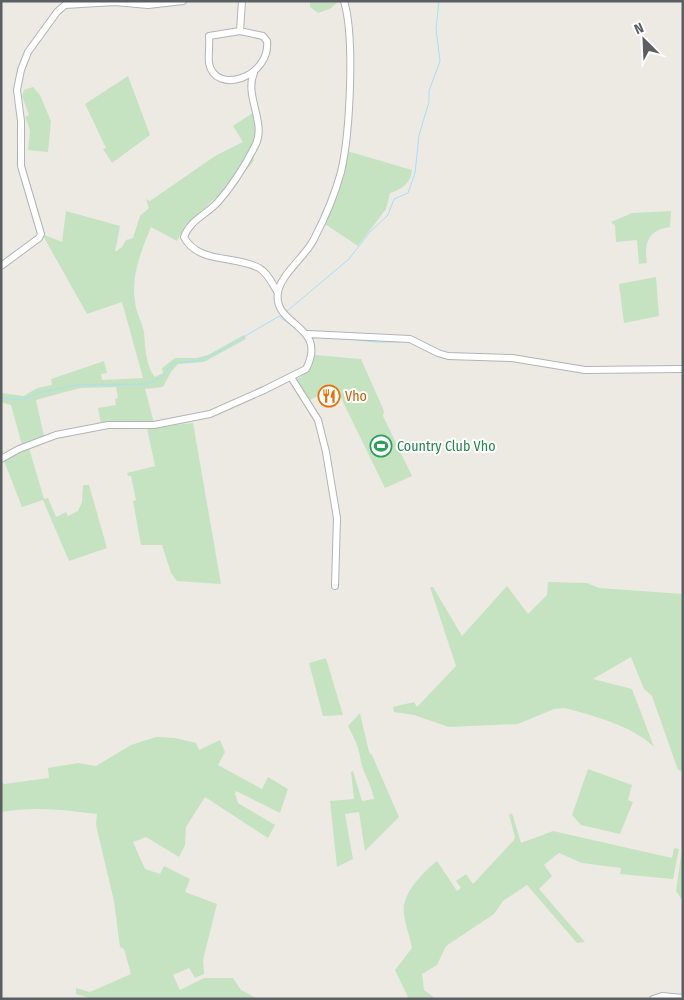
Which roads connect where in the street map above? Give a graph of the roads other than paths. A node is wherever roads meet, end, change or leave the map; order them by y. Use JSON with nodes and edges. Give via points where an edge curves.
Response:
{"nodes":[{"id":1,"x":183,"y":1,"type":"edge"},
{"id":2,"x":242,"y":1,"type":"edge"},
{"id":3,"x":344,"y":1,"type":"edge"},
{"id":4,"x":64,"y":3,"type":"edge"},
{"id":5,"x":240,"y":30,"type":"junction"},
{"id":6,"x":254,"y":73,"type":"junction"},
{"id":7,"x":1,"y":266,"type":"edge"},
{"id":8,"x":278,"y":293,"type":"junction"},
{"id":9,"x":308,"y":334,"type":"junction"},
{"id":10,"x":683,"y":368,"type":"edge"},
{"id":11,"x":291,"y":377,"type":"junction"},
{"id":12,"x":1,"y":459,"type":"edge"},
{"id":13,"x":335,"y":586,"type":"dead end"},
{"id":14,"x":683,"y":998,"type":"edge"},
{"id":15,"x":654,"y":999,"type":"edge"}],
"edges":[{"from":1,"to":4,"type":"street","via":[[154,4]]},
{"from":2,"to":5,"type":"street"},
{"from":3,"to":8,"type":"street","via":[[350,28],[349,85],[341,171],[314,240],[282,282]]},
{"from":4,"to":7,"type":"street","via":[[28,52],[18,83],[21,170],[40,236]]},
{"from":5,"to":6,"type":"street","via":[[263,36],[267,41],[266,53]]},
{"from":5,"to":6,"type":"street","via":[[209,36],[209,64],[222,79],[232,80]]},
{"from":6,"to":8,"type":"street","via":[[250,82],[257,124],[256,144],[218,202],[188,226],[184,237],[196,252],[261,269]]},
{"from":8,"to":9,"type":"street","via":[[284,313]]},
{"from":9,"to":10,"type":"street","via":[[410,339],[448,356],[512,358],[585,370]]},
{"from":9,"to":11,"type":"street","via":[[312,345],[309,363],[306,369]]},
{"from":11,"to":12,"type":"street","via":[[210,414],[154,425],[125,424],[68,432],[19,449]]},
{"from":11,"to":13,"type":"street","via":[[318,420],[326,452],[337,518]]},
{"from":14,"to":15,"type":"street","via":[[662,996]]}]}
